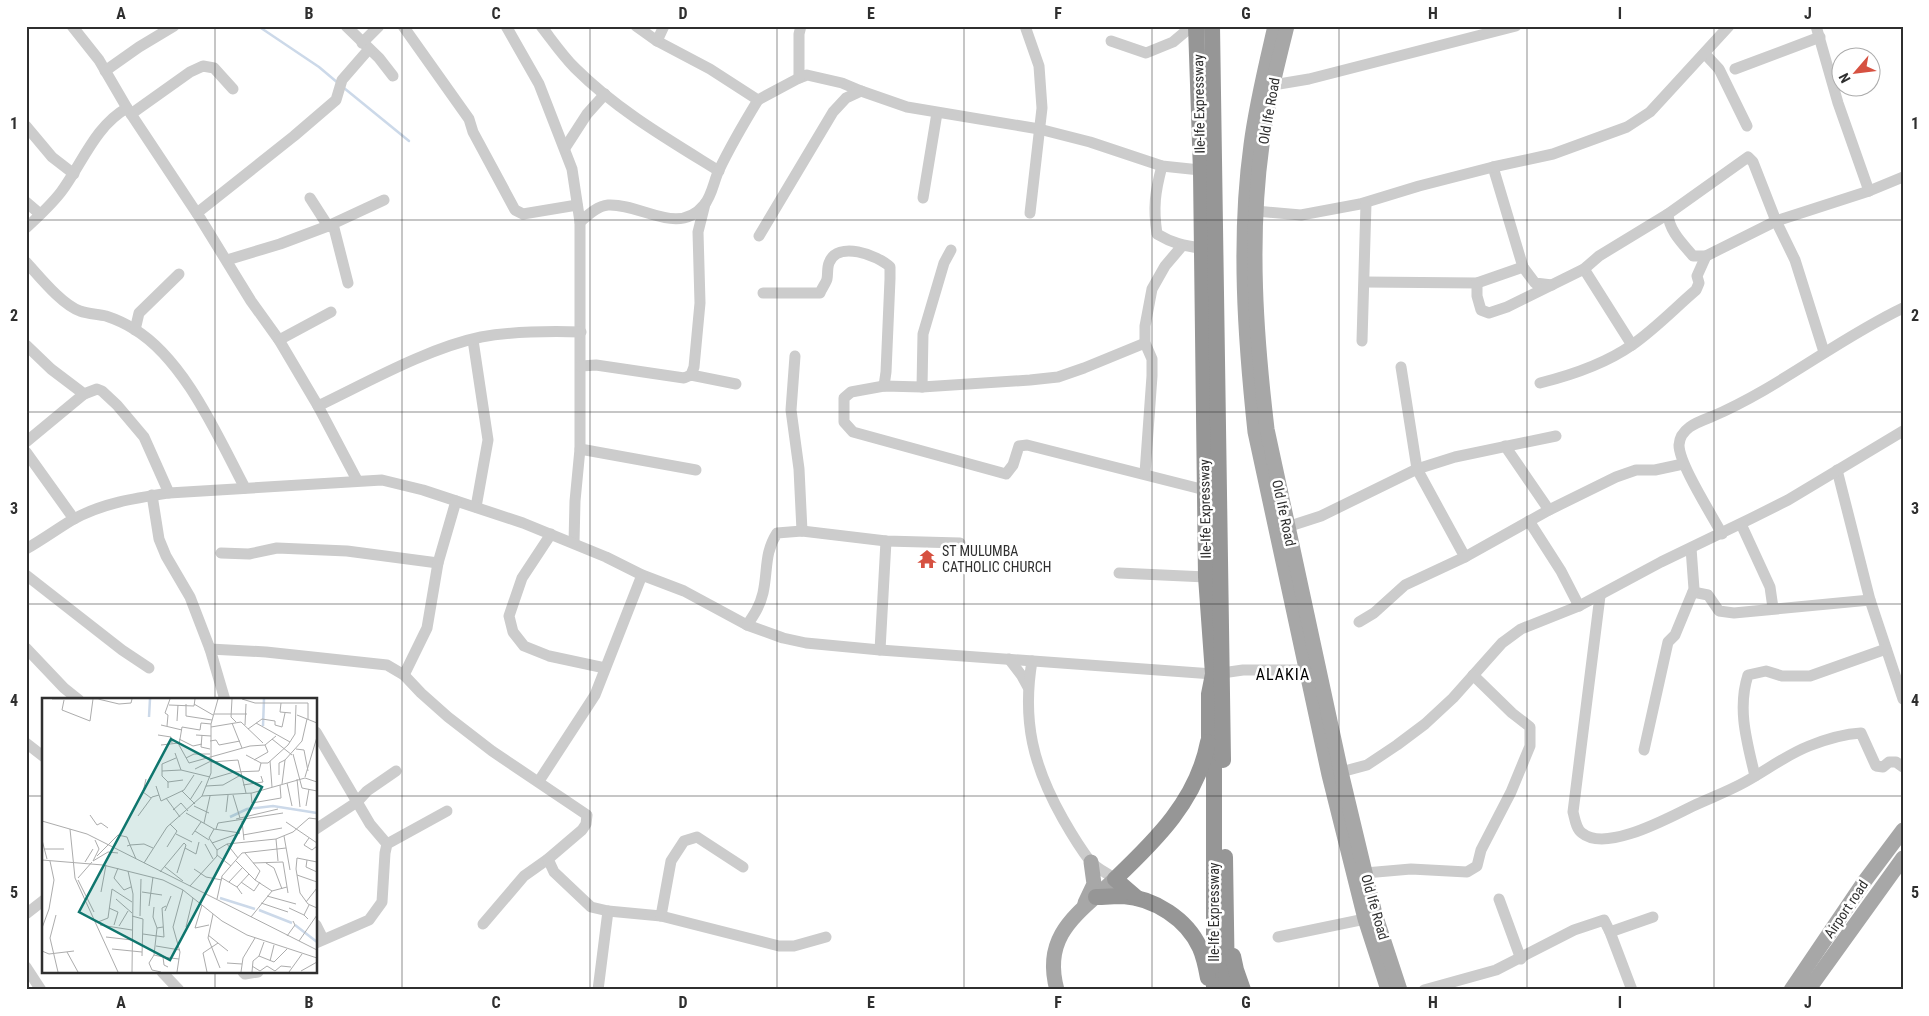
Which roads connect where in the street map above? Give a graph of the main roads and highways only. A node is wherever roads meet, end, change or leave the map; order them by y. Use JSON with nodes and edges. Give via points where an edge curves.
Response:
{"nodes":[{"id":1,"x":1196,"y":26,"type":"edge"},
{"id":2,"x":1212,"y":26,"type":"edge"},
{"id":3,"x":1276,"y":26,"type":"edge"},
{"id":4,"x":1287,"y":26,"type":"edge"},
{"id":5,"x":1306,"y":639,"type":"junction"},
{"id":6,"x":1218,"y":673,"type":"junction"},
{"id":7,"x":1209,"y":737,"type":"junction"},
{"id":8,"x":1903,"y":830,"type":"edge"},
{"id":9,"x":1903,"y":858,"type":"edge"},
{"id":10,"x":1091,"y":862,"type":"road end"},
{"id":11,"x":1115,"y":878,"type":"junction"},
{"id":12,"x":1226,"y":894,"type":"junction"},
{"id":13,"x":1096,"y":897,"type":"junction"},
{"id":14,"x":1137,"y":898,"type":"junction"},
{"id":15,"x":1082,"y":908,"type":"junction"},
{"id":16,"x":1057,"y":990,"type":"edge"},
{"id":17,"x":1212,"y":990,"type":"edge"},
{"id":18,"x":1227,"y":990,"type":"edge"},
{"id":19,"x":1243,"y":990,"type":"edge"},
{"id":20,"x":1388,"y":990,"type":"edge"},
{"id":21,"x":1400,"y":990,"type":"edge"},
{"id":22,"x":1791,"y":990,"type":"edge"},
{"id":23,"x":1808,"y":990,"type":"edge"}],
"edges":[{"from":1,"to":6,"type":"highway","name":"Ile-Ife Expressway","via":[[1206,577]]},
{"from":2,"to":6,"type":"highway","name":"Ile-Ife Expressway"},
{"from":3,"to":5,"type":"main road","name":"Old Ife Road","via":[[1251,145],[1244,212],[1249,378],[1255,432]]},
{"from":4,"to":5,"type":"main road","name":"Old Ife Road","via":[[1262,145],[1256,211],[1256,277],[1266,429]]},
{"from":5,"to":20,"type":"main road","name":"Old Ife Road","via":[[1306,670],[1364,919]]},
{"from":5,"to":21,"type":"main road","name":"Old Ife Road","via":[[1375,914]]},
{"from":6,"to":7,"type":"highway","name":"Ile-Ife Expressway","via":[[1209,694]]},
{"from":6,"to":12,"type":"highway","name":"Ile-Ife Expressway"},
{"from":7,"to":11,"type":"highway","via":[[1198,774],[1180,808],[1154,842]]},
{"from":7,"to":17,"type":"highway","name":"Ile-Ife Expressway","via":[[1214,746]]},
{"from":8,"to":22,"type":"main road","name":"Airport road"},
{"from":9,"to":23,"type":"main road","name":"Airport road"},
{"from":10,"to":15,"type":"main road","via":[[1094,884]]},
{"from":11,"to":13,"type":"main road"},
{"from":11,"to":14,"type":"highway"},
{"from":12,"to":18,"type":"highway","name":"Ile-Ife Expressway"},
{"from":12,"to":19,"type":"highway","via":[[1236,970]]},
{"from":13,"to":14,"type":"highway"},
{"from":13,"to":15,"type":"main road"},
{"from":14,"to":17,"type":"highway","via":[[1165,908],[1188,930],[1199,946]]},
{"from":15,"to":16,"type":"main road","via":[[1057,942],[1054,972]]}]}
